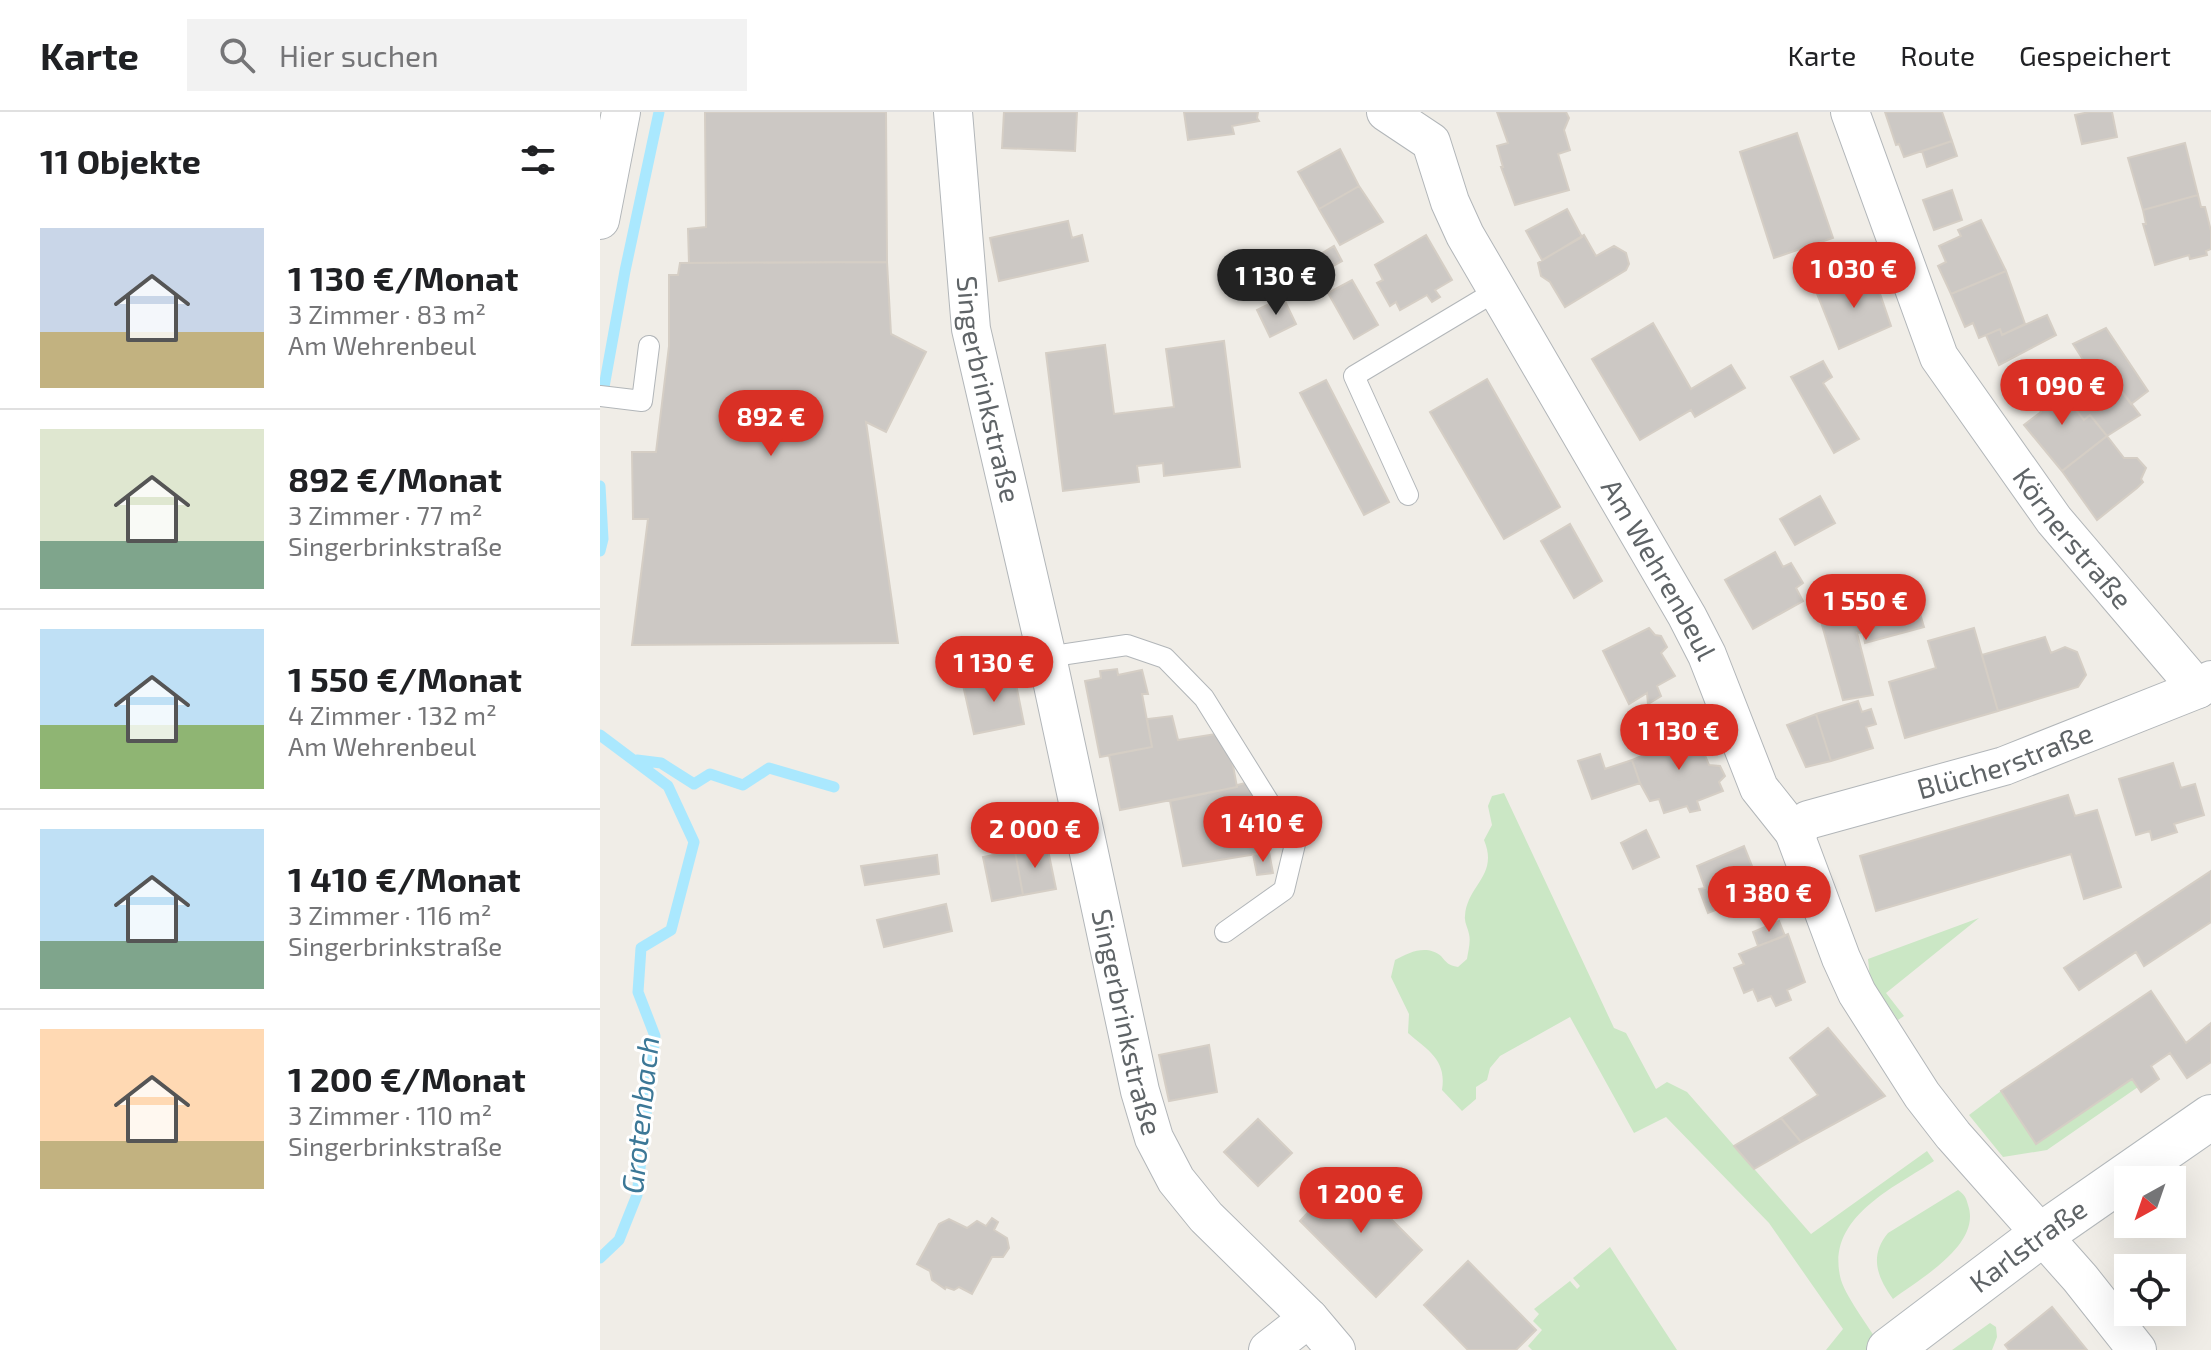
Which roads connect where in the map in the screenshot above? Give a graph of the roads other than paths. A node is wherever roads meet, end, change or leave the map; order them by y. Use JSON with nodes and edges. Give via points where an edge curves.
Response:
{"nodes":[{"id":1,"x":621,"y":112,"type":"edge"},
{"id":2,"x":953,"y":112,"type":"edge"},
{"id":3,"x":1386,"y":112,"type":"edge"},
{"id":4,"x":1850,"y":112,"type":"edge"},
{"id":5,"x":1432,"y":127,"type":"edge"},
{"id":6,"x":600,"y":220,"type":"edge"},
{"id":7,"x":1496,"y":291,"type":"junction"},
{"id":8,"x":649,"y":346,"type":"dead end"},
{"id":9,"x":600,"y":396,"type":"edge"},
{"id":10,"x":1408,"y":495,"type":"dead end"},
{"id":11,"x":1047,"y":657,"type":"junction"},
{"id":12,"x":2205,"y":684,"type":"edge"},
{"id":13,"x":1794,"y":832,"type":"junction"},
{"id":14,"x":1225,"y":932,"type":"dead end"},
{"id":15,"x":2211,"y":1117,"type":"edge"},
{"id":16,"x":2041,"y":1235,"type":"junction"},
{"id":17,"x":1309,"y":1318,"type":"junction"},
{"id":18,"x":1906,"y":1337,"type":"edge"},
{"id":19,"x":1268,"y":1350,"type":"edge"},
{"id":20,"x":1336,"y":1350,"type":"edge"},
{"id":21,"x":2137,"y":1350,"type":"edge"}],
"edges":[{"from":1,"to":6,"type":"street"},
{"from":2,"to":11,"type":"street","name":"Singerbrinkstraße","via":[[971,329]]},
{"from":3,"to":5,"type":"street","name":"Am Wehrenbeul"},
{"from":4,"to":12,"type":"street","name":"Körnerstraße","via":[[1939,357],[2054,520]]},
{"from":5,"to":7,"type":"street","name":"Am Wehrenbeul","via":[[1450,202]]},
{"from":7,"to":10,"type":"lane","via":[[1354,376]]},
{"from":7,"to":13,"type":"street","name":"Am Wehrenbeul","via":[[1687,616],[1759,788]]},
{"from":8,"to":9,"type":"lane","via":[[642,401]]},
{"from":11,"to":14,"type":"lane","via":[[1127,645],[1165,658],[1204,698],[1295,844],[1284,890]]},
{"from":11,"to":17,"type":"street","name":"Singerbrinkstraße","via":[[1154,1138],[1176,1180],[1206,1217]]},
{"from":12,"to":13,"type":"street","name":"Blücherstraße","via":[[2004,766],[1808,820]]},
{"from":13,"to":16,"type":"street","name":"Am Wehrenbeul","via":[[1857,993],[1922,1095]]},
{"from":15,"to":16,"type":"street","name":"Karlstraße"},
{"from":16,"to":18,"type":"street","name":"Karlstraße"},
{"from":16,"to":21,"type":"street","name":"Am Wehrenbeul"},
{"from":17,"to":19,"type":"street"},
{"from":17,"to":20,"type":"street","name":"Singerbrinkstraße"}]}
